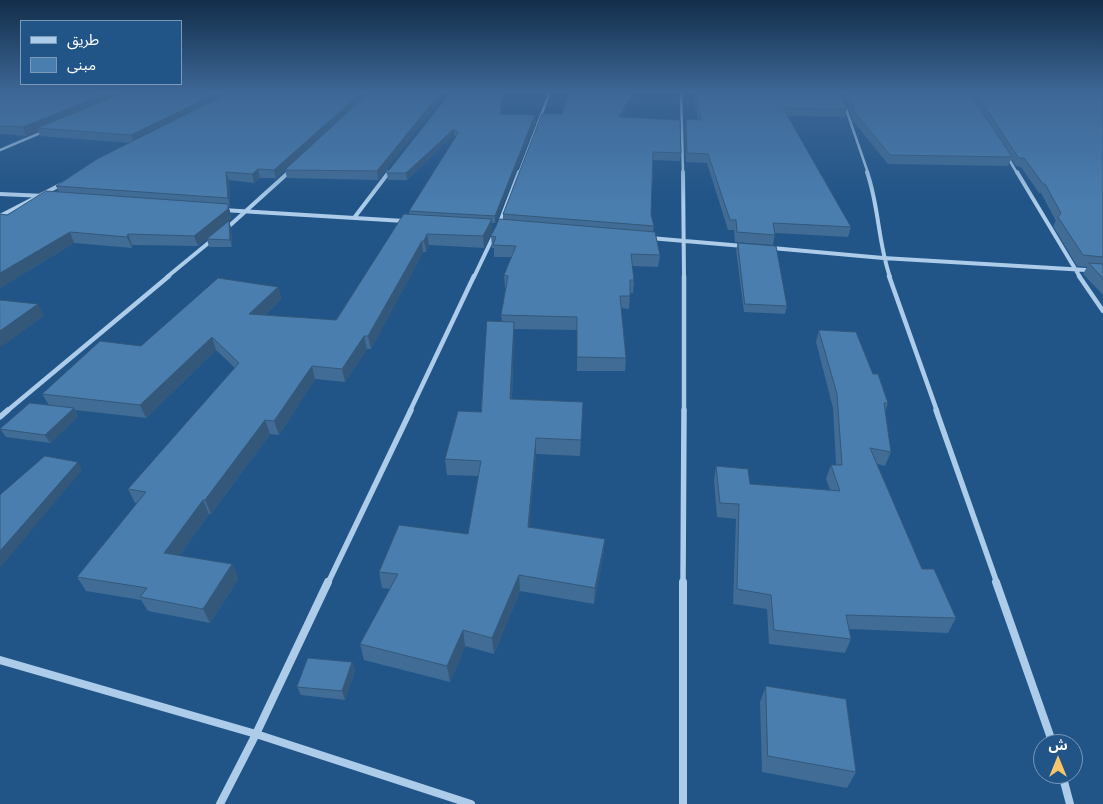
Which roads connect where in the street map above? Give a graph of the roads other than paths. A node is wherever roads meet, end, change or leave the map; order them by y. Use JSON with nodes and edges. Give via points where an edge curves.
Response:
{"nodes":[{"id":1,"x":536,"y":130,"type":"edge"},
{"id":2,"x":682,"y":130,"type":"edge"},
{"id":3,"x":853,"y":130,"type":"edge"},
{"id":4,"x":46,"y":131,"type":"edge"},
{"id":5,"x":0,"y":150,"type":"edge"},
{"id":6,"x":1005,"y":153,"type":"edge"},
{"id":7,"x":295,"y":165,"type":"edge"},
{"id":8,"x":390,"y":170,"type":"edge"},
{"id":9,"x":65,"y":182,"type":"edge"},
{"id":10,"x":0,"y":194,"type":"edge"},
{"id":11,"x":38,"y":196,"type":"junction"},
{"id":12,"x":48,"y":197,"type":"edge"},
{"id":13,"x":216,"y":210,"type":"edge"},
{"id":14,"x":245,"y":212,"type":"junction"},
{"id":15,"x":0,"y":216,"type":"edge"},
{"id":16,"x":354,"y":218,"type":"junction"},
{"id":17,"x":411,"y":221,"type":"edge"},
{"id":18,"x":498,"y":227,"type":"junction"},
{"id":19,"x":508,"y":227,"type":"edge"},
{"id":20,"x":222,"y":231,"type":"edge"},
{"id":21,"x":215,"y":238,"type":"edge"},
{"id":22,"x":644,"y":238,"type":"edge"},
{"id":23,"x":684,"y":241,"type":"junction"},
{"id":24,"x":750,"y":246,"type":"edge"},
{"id":25,"x":769,"y":248,"type":"edge"},
{"id":26,"x":883,"y":258,"type":"junction"},
{"id":27,"x":1074,"y":269,"type":"junction"},
{"id":28,"x":1103,"y":272,"type":"edge"},
{"id":29,"x":1103,"y":311,"type":"edge"},
{"id":30,"x":0,"y":417,"type":"edge"},
{"id":31,"x":0,"y":660,"type":"edge"},
{"id":32,"x":256,"y":734,"type":"junction"},
{"id":33,"x":1050,"y":734,"type":"edge"},
{"id":34,"x":1065,"y":784,"type":"edge"},
{"id":35,"x":220,"y":804,"type":"edge"},
{"id":36,"x":471,"y":804,"type":"edge"},
{"id":37,"x":683,"y":804,"type":"edge"},
{"id":38,"x":1070,"y":804,"type":"edge"}],
"edges":[{"from":1,"to":18,"type":"street"},
{"from":2,"to":23,"type":"street"},
{"from":3,"to":26,"type":"street","via":[[873,189]]},
{"from":4,"to":5,"type":"street"},
{"from":6,"to":27,"type":"street"},
{"from":7,"to":14,"type":"street"},
{"from":8,"to":16,"type":"street"},
{"from":9,"to":11,"type":"street"},
{"from":10,"to":11,"type":"street"},
{"from":11,"to":12,"type":"street"},
{"from":11,"to":15,"type":"street"},
{"from":13,"to":14,"type":"street"},
{"from":14,"to":16,"type":"street"},
{"from":14,"to":20,"type":"street"},
{"from":16,"to":17,"type":"street"},
{"from":18,"to":19,"type":"street"},
{"from":18,"to":32,"type":"street"},
{"from":21,"to":30,"type":"street"},
{"from":22,"to":23,"type":"street"},
{"from":23,"to":24,"type":"street"},
{"from":23,"to":37,"type":"street"},
{"from":25,"to":26,"type":"street"},
{"from":26,"to":27,"type":"street"},
{"from":26,"to":33,"type":"street"},
{"from":27,"to":28,"type":"street"},
{"from":27,"to":29,"type":"street"},
{"from":31,"to":32,"type":"street"},
{"from":32,"to":35,"type":"street"},
{"from":32,"to":36,"type":"street"},
{"from":34,"to":38,"type":"street"}]}
